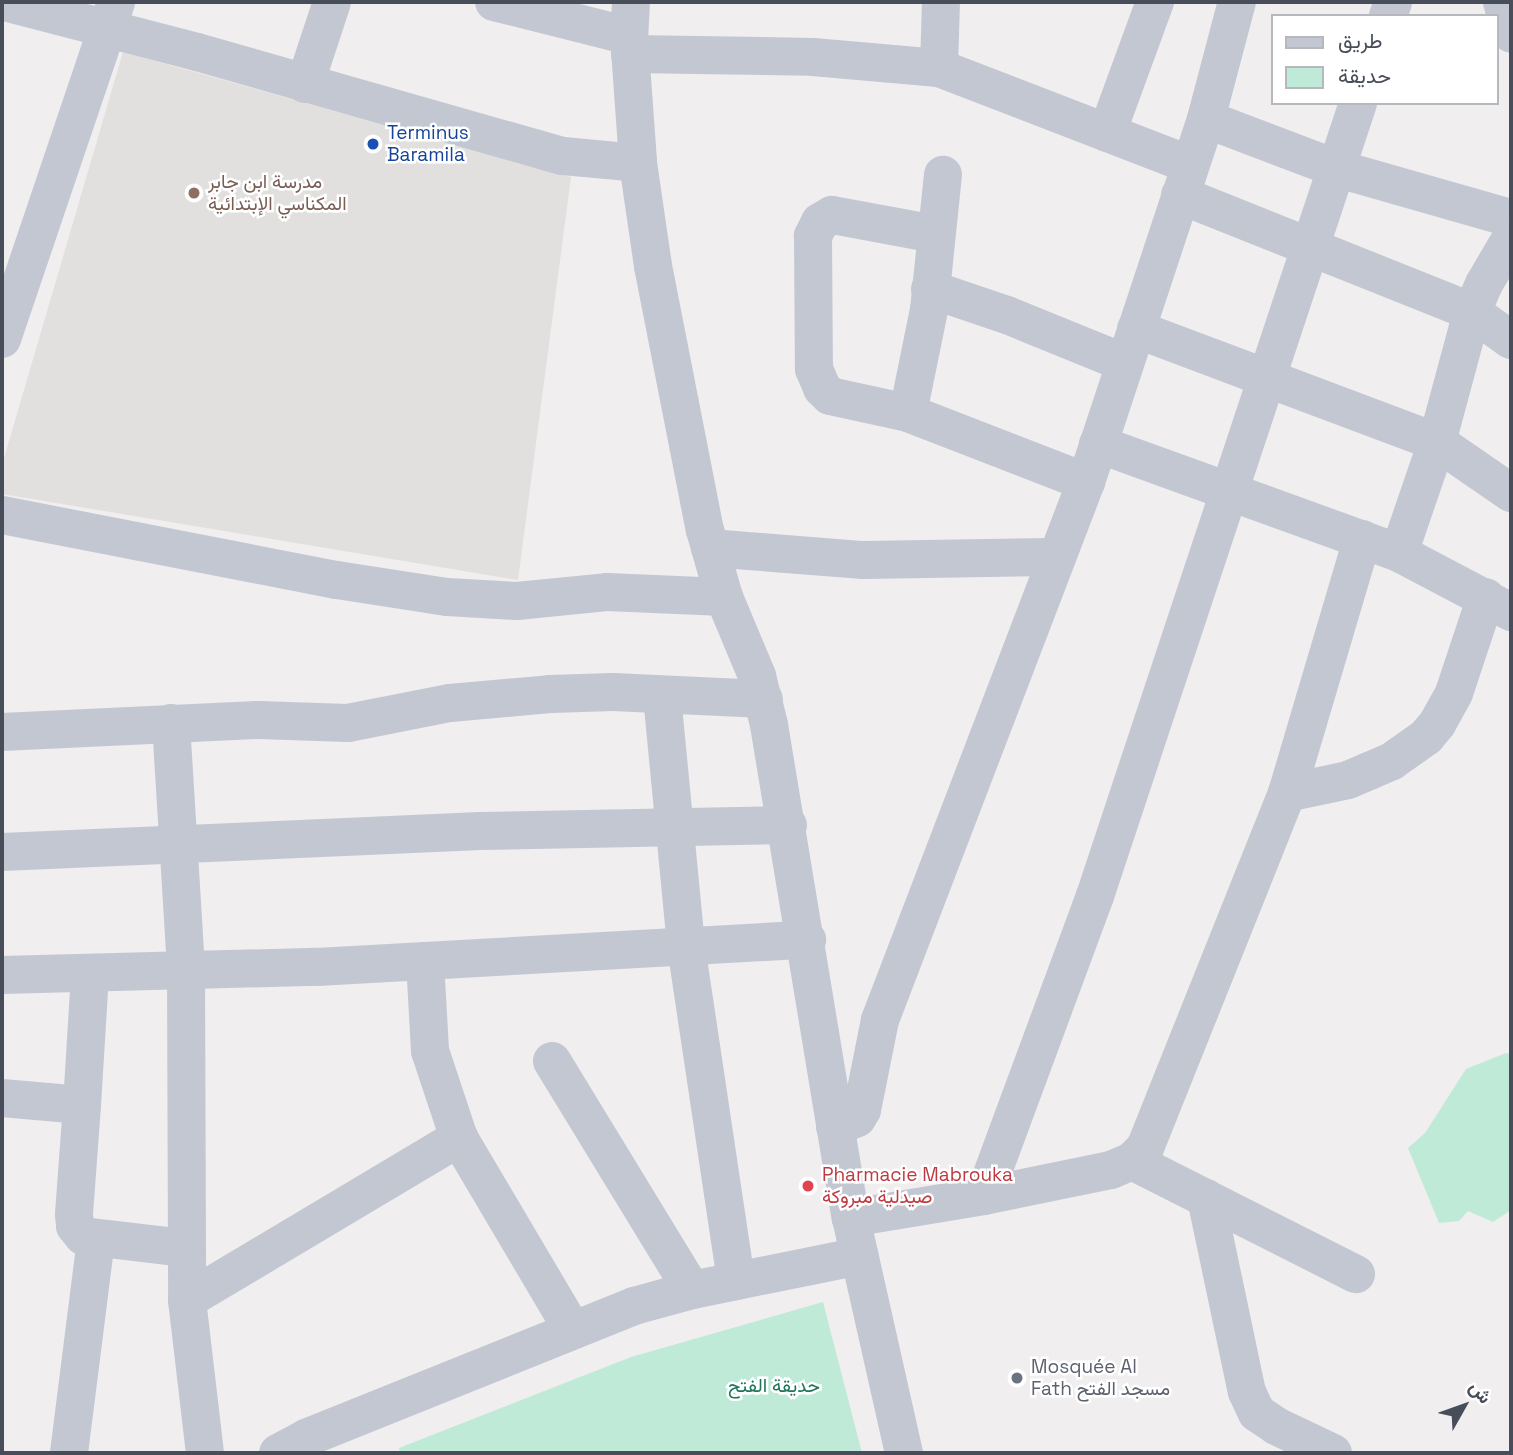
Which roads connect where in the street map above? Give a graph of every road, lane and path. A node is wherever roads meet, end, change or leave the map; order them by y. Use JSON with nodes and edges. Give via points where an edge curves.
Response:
{"nodes":[{"id":1,"x":4,"y":2,"type":"edge"},
{"id":2,"x":332,"y":2,"type":"edge"},
{"id":3,"x":495,"y":2,"type":"edge"},
{"id":4,"x":941,"y":2,"type":"edge"},
{"id":5,"x":1155,"y":2,"type":"edge"},
{"id":6,"x":1237,"y":2,"type":"edge"},
{"id":7,"x":1502,"y":2,"type":"edge"},
{"id":8,"x":112,"y":15,"type":"edge"},
{"id":9,"x":630,"y":31,"type":"edge"},
{"id":10,"x":1511,"y":34,"type":"edge"},
{"id":11,"x":939,"y":68,"type":"junction"},
{"id":12,"x":305,"y":84,"type":"junction"},
{"id":13,"x":1357,"y":105,"type":"edge"},
{"id":14,"x":1206,"y":120,"type":"junction"},
{"id":15,"x":1107,"y":133,"type":"junction"},
{"id":16,"x":638,"y":163,"type":"junction"},
{"id":17,"x":1335,"y":168,"type":"junction"},
{"id":18,"x":943,"y":175,"type":"dead end"},
{"id":19,"x":1185,"y":180,"type":"junction"},
{"id":20,"x":1511,"y":218,"type":"edge"},
{"id":21,"x":935,"y":234,"type":"junction"},
{"id":22,"x":1511,"y":238,"type":"edge"},
{"id":23,"x":1308,"y":246,"type":"junction"},
{"id":24,"x":930,"y":289,"type":"junction"},
{"id":25,"x":1472,"y":312,"type":"junction"},
{"id":26,"x":2,"y":339,"type":"edge"},
{"id":27,"x":1511,"y":340,"type":"edge"},
{"id":28,"x":1130,"y":346,"type":"junction"},
{"id":29,"x":1268,"y":378,"type":"junction"},
{"id":30,"x":908,"y":412,"type":"junction"},
{"id":31,"x":1437,"y":442,"type":"junction"},
{"id":32,"x":1098,"y":444,"type":"junction"},
{"id":33,"x":1086,"y":482,"type":"junction"},
{"id":34,"x":1229,"y":491,"type":"junction"},
{"id":35,"x":1511,"y":493,"type":"edge"},
{"id":36,"x":2,"y":515,"type":"edge"},
{"id":37,"x":1362,"y":539,"type":"junction"},
{"id":38,"x":710,"y":548,"type":"junction"},
{"id":39,"x":1399,"y":553,"type":"junction"},
{"id":40,"x":1057,"y":557,"type":"junction"},
{"id":41,"x":724,"y":597,"type":"junction"},
{"id":42,"x":1498,"y":604,"type":"edge"},
{"id":43,"x":662,"y":696,"type":"junction"},
{"id":44,"x":764,"y":699,"type":"junction"},
{"id":45,"x":171,"y":723,"type":"junction"},
{"id":46,"x":2,"y":732,"type":"edge"},
{"id":47,"x":1287,"y":793,"type":"junction"},
{"id":48,"x":788,"y":825,"type":"junction"},
{"id":49,"x":674,"y":827,"type":"junction"},
{"id":50,"x":178,"y":847,"type":"junction"},
{"id":51,"x":2,"y":852,"type":"edge"},
{"id":52,"x":807,"y":940,"type":"junction"},
{"id":53,"x":686,"y":946,"type":"junction"},
{"id":54,"x":425,"y":961,"type":"junction"},
{"id":55,"x":186,"y":969,"type":"junction"},
{"id":56,"x":90,"y":973,"type":"junction"},
{"id":57,"x":2,"y":975,"type":"edge"},
{"id":58,"x":551,"y":1061,"type":"dead end"},
{"id":59,"x":2,"y":1098,"type":"edge"},
{"id":60,"x":82,"y":1105,"type":"junction"},
{"id":61,"x":835,"y":1126,"type":"junction"},
{"id":62,"x":459,"y":1138,"type":"junction"},
{"id":63,"x":1132,"y":1161,"type":"junction"},
{"id":64,"x":985,"y":1196,"type":"junction"},
{"id":65,"x":1206,"y":1198,"type":"junction"},
{"id":66,"x":851,"y":1218,"type":"junction"},
{"id":67,"x":96,"y":1239,"type":"junction"},
{"id":68,"x":185,"y":1248,"type":"junction"},
{"id":69,"x":860,"y":1256,"type":"junction"},
{"id":70,"x":1356,"y":1274,"type":"dead end"},
{"id":71,"x":736,"y":1281,"type":"junction"},
{"id":72,"x":692,"y":1290,"type":"junction"},
{"id":73,"x":187,"y":1300,"type":"junction"},
{"id":74,"x":572,"y":1329,"type":"junction"},
{"id":75,"x":69,"y":1453,"type":"edge"},
{"id":76,"x":205,"y":1453,"type":"edge"},
{"id":77,"x":278,"y":1453,"type":"edge"},
{"id":78,"x":904,"y":1453,"type":"edge"},
{"id":79,"x":1333,"y":1453,"type":"edge"}],
"edges":[{"from":1,"to":8,"type":"street"},
{"from":2,"to":12,"type":"street"},
{"from":3,"to":9,"type":"street"},
{"from":4,"to":11,"type":"street"},
{"from":5,"to":15,"type":"street"},
{"from":6,"to":14,"type":"street"},
{"from":7,"to":10,"type":"street"},
{"from":8,"to":12,"type":"street"},
{"from":8,"to":26,"type":"street"},
{"from":9,"to":11,"type":"street","via":[[813,57]]},
{"from":9,"to":16,"type":"street"},
{"from":11,"to":15,"type":"street"},
{"from":12,"to":16,"type":"street","via":[[563,156]]},
{"from":13,"to":17,"type":"street"},
{"from":14,"to":17,"type":"street"},
{"from":14,"to":19,"type":"street"},
{"from":15,"to":19,"type":"street"},
{"from":16,"to":38,"type":"street","via":[[653,266]]},
{"from":17,"to":20,"type":"street"},
{"from":17,"to":23,"type":"street"},
{"from":18,"to":21,"type":"street"},
{"from":19,"to":23,"type":"street"},
{"from":19,"to":28,"type":"street"},
{"from":21,"to":24,"type":"street"},
{"from":21,"to":30,"type":"street","via":[[832,215],[820,222],[813,236],[814,369],[822,388],[830,396]]},
{"from":22,"to":25,"type":"street"},
{"from":23,"to":25,"type":"street"},
{"from":23,"to":29,"type":"street"},
{"from":24,"to":28,"type":"street","via":[[1007,315]]},
{"from":24,"to":30,"type":"street"},
{"from":25,"to":27,"type":"street"},
{"from":25,"to":31,"type":"street"},
{"from":28,"to":29,"type":"street"},
{"from":28,"to":32,"type":"street"},
{"from":29,"to":31,"type":"street"},
{"from":29,"to":34,"type":"street"},
{"from":30,"to":33,"type":"street"},
{"from":31,"to":35,"type":"street"},
{"from":31,"to":39,"type":"street"},
{"from":32,"to":33,"type":"street"},
{"from":32,"to":34,"type":"street"},
{"from":33,"to":40,"type":"street"},
{"from":34,"to":37,"type":"street"},
{"from":34,"to":64,"type":"street","via":[[1095,896]]},
{"from":36,"to":41,"type":"street","via":[[447,597],[517,601],[607,592]]},
{"from":37,"to":39,"type":"street"},
{"from":37,"to":47,"type":"street"},
{"from":38,"to":40,"type":"street","via":[[864,560]]},
{"from":38,"to":41,"type":"street"},
{"from":39,"to":42,"type":"street"},
{"from":40,"to":61,"type":"street","via":[[880,1020],[862,1110],[857,1118]]},
{"from":41,"to":44,"type":"street"},
{"from":42,"to":47,"type":"street","via":[[1454,693],[1426,737],[1392,761],[1348,780]]},
{"from":43,"to":44,"type":"street"},
{"from":43,"to":45,"type":"street","via":[[612,692],[491,699],[348,723]]},
{"from":43,"to":49,"type":"street"},
{"from":44,"to":48,"type":"street"},
{"from":45,"to":46,"type":"street"},
{"from":45,"to":50,"type":"street"},
{"from":47,"to":63,"type":"street","via":[[1167,1098],[1145,1148]]},
{"from":48,"to":49,"type":"street"},
{"from":48,"to":52,"type":"street"},
{"from":49,"to":50,"type":"street","via":[[481,831]]},
{"from":49,"to":53,"type":"street"},
{"from":50,"to":51,"type":"street"},
{"from":50,"to":55,"type":"street"},
{"from":52,"to":53,"type":"street"},
{"from":52,"to":61,"type":"street"},
{"from":53,"to":54,"type":"street"},
{"from":53,"to":71,"type":"street"},
{"from":54,"to":55,"type":"street"},
{"from":54,"to":62,"type":"street","via":[[430,1051]]},
{"from":55,"to":56,"type":"street"},
{"from":55,"to":68,"type":"street"},
{"from":56,"to":57,"type":"street"},
{"from":56,"to":60,"type":"street"},
{"from":58,"to":72,"type":"street"},
{"from":59,"to":60,"type":"street"},
{"from":60,"to":67,"type":"street","via":[[75,1226],[83,1236]]},
{"from":61,"to":66,"type":"street"},
{"from":62,"to":73,"type":"street"},
{"from":62,"to":74,"type":"street"},
{"from":63,"to":64,"type":"street","via":[[1111,1170]]},
{"from":63,"to":65,"type":"street"},
{"from":64,"to":66,"type":"street"},
{"from":65,"to":70,"type":"street"},
{"from":65,"to":79,"type":"street","via":[[1247,1392],[1257,1413]]},
{"from":66,"to":69,"type":"street"},
{"from":67,"to":68,"type":"street"},
{"from":67,"to":75,"type":"street"},
{"from":68,"to":73,"type":"street"},
{"from":69,"to":71,"type":"street"},
{"from":69,"to":78,"type":"street"},
{"from":71,"to":72,"type":"street"},
{"from":72,"to":74,"type":"street"},
{"from":73,"to":76,"type":"street"},
{"from":74,"to":77,"type":"street"}]}
